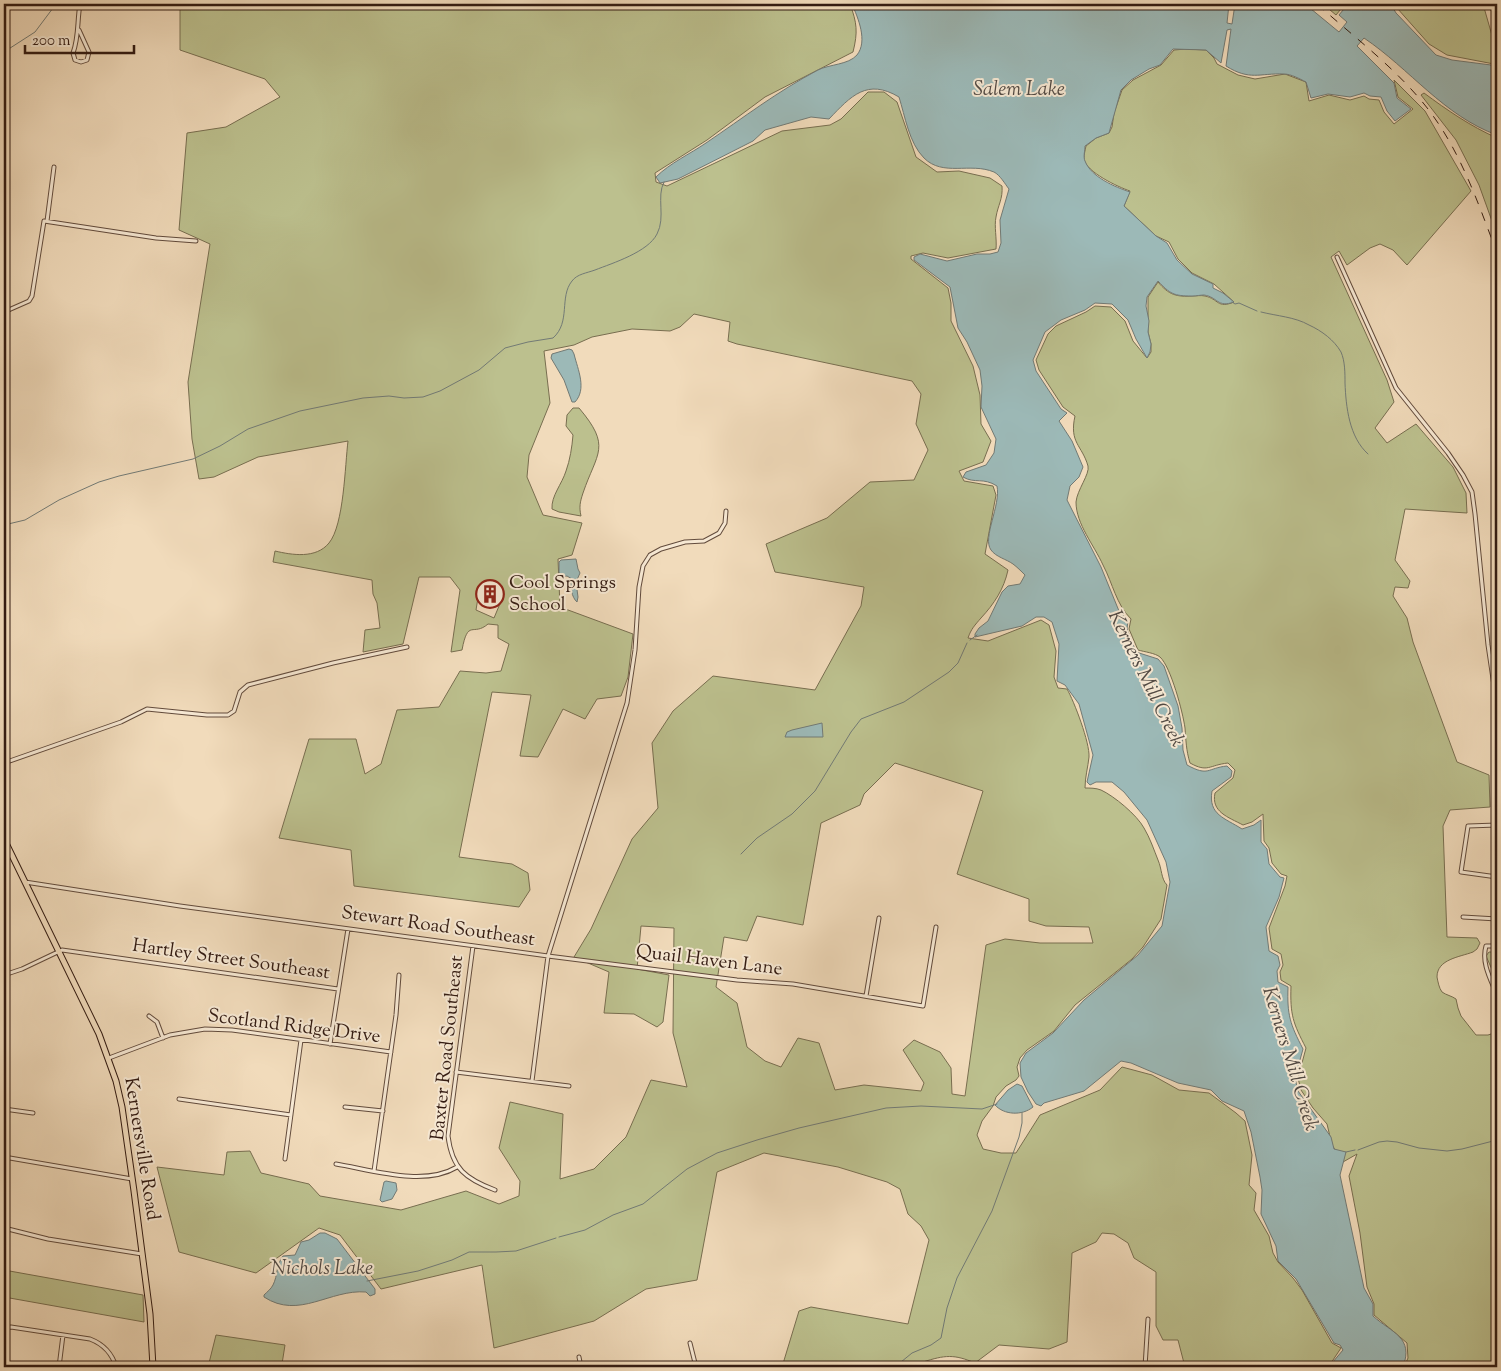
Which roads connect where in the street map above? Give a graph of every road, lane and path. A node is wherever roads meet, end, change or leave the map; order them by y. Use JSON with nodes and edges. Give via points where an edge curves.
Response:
{"nodes":[{"id":1,"x":80,"y":4,"type":"edge"},
{"id":2,"x":1493,"y":4,"type":"edge"},
{"id":3,"x":1497,"y":18,"type":"edge"},
{"id":4,"x":79,"y":30,"type":"junction"},
{"id":5,"x":81,"y":47,"type":"junction"},
{"id":6,"x":54,"y":167,"type":"dead end"},
{"id":7,"x":47,"y":221,"type":"junction"},
{"id":8,"x":196,"y":241,"type":"dead end"},
{"id":9,"x":1337,"y":256,"type":"dead end"},
{"id":10,"x":4,"y":312,"type":"edge"},
{"id":11,"x":726,"y":511,"type":"dead end"},
{"id":12,"x":407,"y":647,"type":"dead end"},
{"id":13,"x":1497,"y":706,"type":"edge"},
{"id":14,"x":4,"y":764,"type":"edge"},
{"id":15,"x":1497,"y":825,"type":"edge"},
{"id":16,"x":4,"y":839,"type":"edge"},
{"id":17,"x":1497,"y":877,"type":"edge"},
{"id":18,"x":24,"y":882,"type":"junction"},
{"id":19,"x":1463,"y":917,"type":"dead end"},
{"id":20,"x":879,"y":918,"type":"dead end"},
{"id":21,"x":1497,"y":919,"type":"edge"},
{"id":22,"x":936,"y":927,"type":"dead end"},
{"id":23,"x":348,"y":929,"type":"junction"},
{"id":24,"x":473,"y":946,"type":"junction"},
{"id":25,"x":1497,"y":946,"type":"edge"},
{"id":26,"x":59,"y":952,"type":"junction"},
{"id":27,"x":548,"y":956,"type":"junction"},
{"id":28,"x":4,"y":975,"type":"edge"},
{"id":29,"x":399,"y":975,"type":"dead end"},
{"id":30,"x":338,"y":989,"type":"junction"},
{"id":31,"x":1497,"y":995,"type":"edge"},
{"id":32,"x":866,"y":996,"type":"junction"},
{"id":33,"x":148,"y":1016,"type":"dead end"},
{"id":34,"x":163,"y":1038,"type":"junction"},
{"id":35,"x":301,"y":1040,"type":"junction"},
{"id":36,"x":330,"y":1044,"type":"junction"},
{"id":37,"x":391,"y":1052,"type":"junction"},
{"id":38,"x":109,"y":1058,"type":"junction"},
{"id":39,"x":456,"y":1072,"type":"junction"},
{"id":40,"x":532,"y":1081,"type":"junction"},
{"id":41,"x":569,"y":1086,"type":"dead end"},
{"id":42,"x":179,"y":1098,"type":"dead end"},
{"id":43,"x":345,"y":1107,"type":"dead end"},
{"id":44,"x":4,"y":1109,"type":"edge"},
{"id":45,"x":382,"y":1111,"type":"junction"},
{"id":46,"x":33,"y":1113,"type":"dead end"},
{"id":47,"x":291,"y":1115,"type":"junction"},
{"id":48,"x":4,"y":1157,"type":"edge"},
{"id":49,"x":285,"y":1159,"type":"dead end"},
{"id":50,"x":336,"y":1164,"type":"dead end"},
{"id":51,"x":457,"y":1167,"type":"junction"},
{"id":52,"x":374,"y":1170,"type":"junction"},
{"id":53,"x":132,"y":1179,"type":"junction"},
{"id":54,"x":495,"y":1190,"type":"dead end"},
{"id":55,"x":4,"y":1228,"type":"edge"},
{"id":56,"x":142,"y":1254,"type":"junction"},
{"id":57,"x":1148,"y":1319,"type":"dead end"},
{"id":58,"x":4,"y":1328,"type":"edge"},
{"id":59,"x":63,"y":1335,"type":"junction"},
{"id":60,"x":690,"y":1343,"type":"dead end"},
{"id":61,"x":579,"y":1357,"type":"dead end"},
{"id":62,"x":927,"y":1365,"type":"dead end"},
{"id":63,"x":59,"y":1367,"type":"edge"},
{"id":64,"x":116,"y":1367,"type":"edge"},
{"id":65,"x":153,"y":1367,"type":"edge"},
{"id":66,"x":581,"y":1367,"type":"edge"},
{"id":67,"x":696,"y":1367,"type":"edge"},
{"id":68,"x":940,"y":1367,"type":"edge"},
{"id":69,"x":1145,"y":1367,"type":"edge"}],
"edges":[{"from":1,"to":4,"type":"street"},
{"from":2,"to":3,"type":"highway"},
{"from":4,"to":5,"type":"street"},
{"from":4,"to":5,"type":"street"},
{"from":5,"to":5,"type":"street","via":[[73,53],[74,58],[81,62],[89,56],[89,52]]},
{"from":6,"to":7,"type":"street"},
{"from":7,"to":8,"type":"street"},
{"from":7,"to":10,"type":"street","via":[[44,221],[30,301]]},
{"from":9,"to":13,"type":"street","via":[[1396,388],[1448,453],[1472,492]]},
{"from":11,"to":27,"type":"street","name":"Stewart Road Southeast","via":[[725,523],[719,533],[704,541],[661,549],[650,555],[643,566],[627,703]]},
{"from":12,"to":14,"type":"street","via":[[248,686],[240,692],[234,710],[228,715],[148,709],[121,722]]},
{"from":15,"to":17,"type":"street","via":[[1468,826],[1461,872]]},
{"from":16,"to":18,"type":"main road","name":"Kernersville Road"},
{"from":18,"to":23,"type":"street","name":"Stewart Road Southeast"},
{"from":18,"to":26,"type":"main road","name":"Kernersville Road"},
{"from":19,"to":21,"type":"street"},
{"from":20,"to":32,"type":"street"},
{"from":22,"to":32,"type":"street","name":"Quail Haven Lane","via":[[923,1006]]},
{"from":23,"to":24,"type":"street","name":"Stewart Road Southeast"},
{"from":23,"to":30,"type":"street","name":"Hartley Street Southeast"},
{"from":24,"to":27,"type":"street","name":"Stewart Road Southeast"},
{"from":24,"to":39,"type":"street","name":"Baxter Road Southeast"},
{"from":25,"to":31,"type":"street","via":[[1486,946],[1484,962]]},
{"from":26,"to":28,"type":"street"},
{"from":26,"to":30,"type":"street","name":"Hartley Street Southeast","via":[[161,963]]},
{"from":26,"to":38,"type":"main road","name":"Kernersville Road"},
{"from":27,"to":32,"type":"street","name":"Quail Haven Lane","via":[[793,984]]},
{"from":27,"to":40,"type":"street"},
{"from":29,"to":37,"type":"street"},
{"from":30,"to":36,"type":"street"},
{"from":33,"to":34,"type":"street","via":[[157,1022]]},
{"from":34,"to":35,"type":"street","name":"Scotland Ridge Drive","via":[[214,1028]]},
{"from":34,"to":38,"type":"street","name":"Scotland Ridge Drive"},
{"from":35,"to":36,"type":"street","name":"Scotland Ridge Drive"},
{"from":35,"to":47,"type":"street"},
{"from":36,"to":37,"type":"street","name":"Scotland Ridge Drive"},
{"from":37,"to":45,"type":"street"},
{"from":38,"to":53,"type":"main road","name":"Kernersville Road","via":[[122,1107]]},
{"from":39,"to":40,"type":"street"},
{"from":39,"to":51,"type":"street","name":"Baxter Road Southeast","via":[[448,1136]]},
{"from":40,"to":41,"type":"street"},
{"from":42,"to":47,"type":"street"},
{"from":43,"to":45,"type":"street"},
{"from":44,"to":46,"type":"street"},
{"from":45,"to":52,"type":"street"},
{"from":47,"to":49,"type":"street"},
{"from":48,"to":53,"type":"street"},
{"from":50,"to":52,"type":"street"},
{"from":51,"to":52,"type":"street","via":[[436,1175],[421,1176]]},
{"from":51,"to":54,"type":"street","name":"Baxter Road Southeast","via":[[476,1183]]},
{"from":53,"to":56,"type":"main road","name":"Kernersville Road"},
{"from":55,"to":56,"type":"street","via":[[48,1239]]},
{"from":56,"to":65,"type":"main road","name":"Kernersville Road"},
{"from":57,"to":69,"type":"street"},
{"from":58,"to":59,"type":"street"},
{"from":59,"to":63,"type":"street"},
{"from":59,"to":64,"type":"street","via":[[101,1344],[112,1356]]},
{"from":60,"to":67,"type":"street"},
{"from":61,"to":66,"type":"street"},
{"from":62,"to":68,"type":"street"}]}
